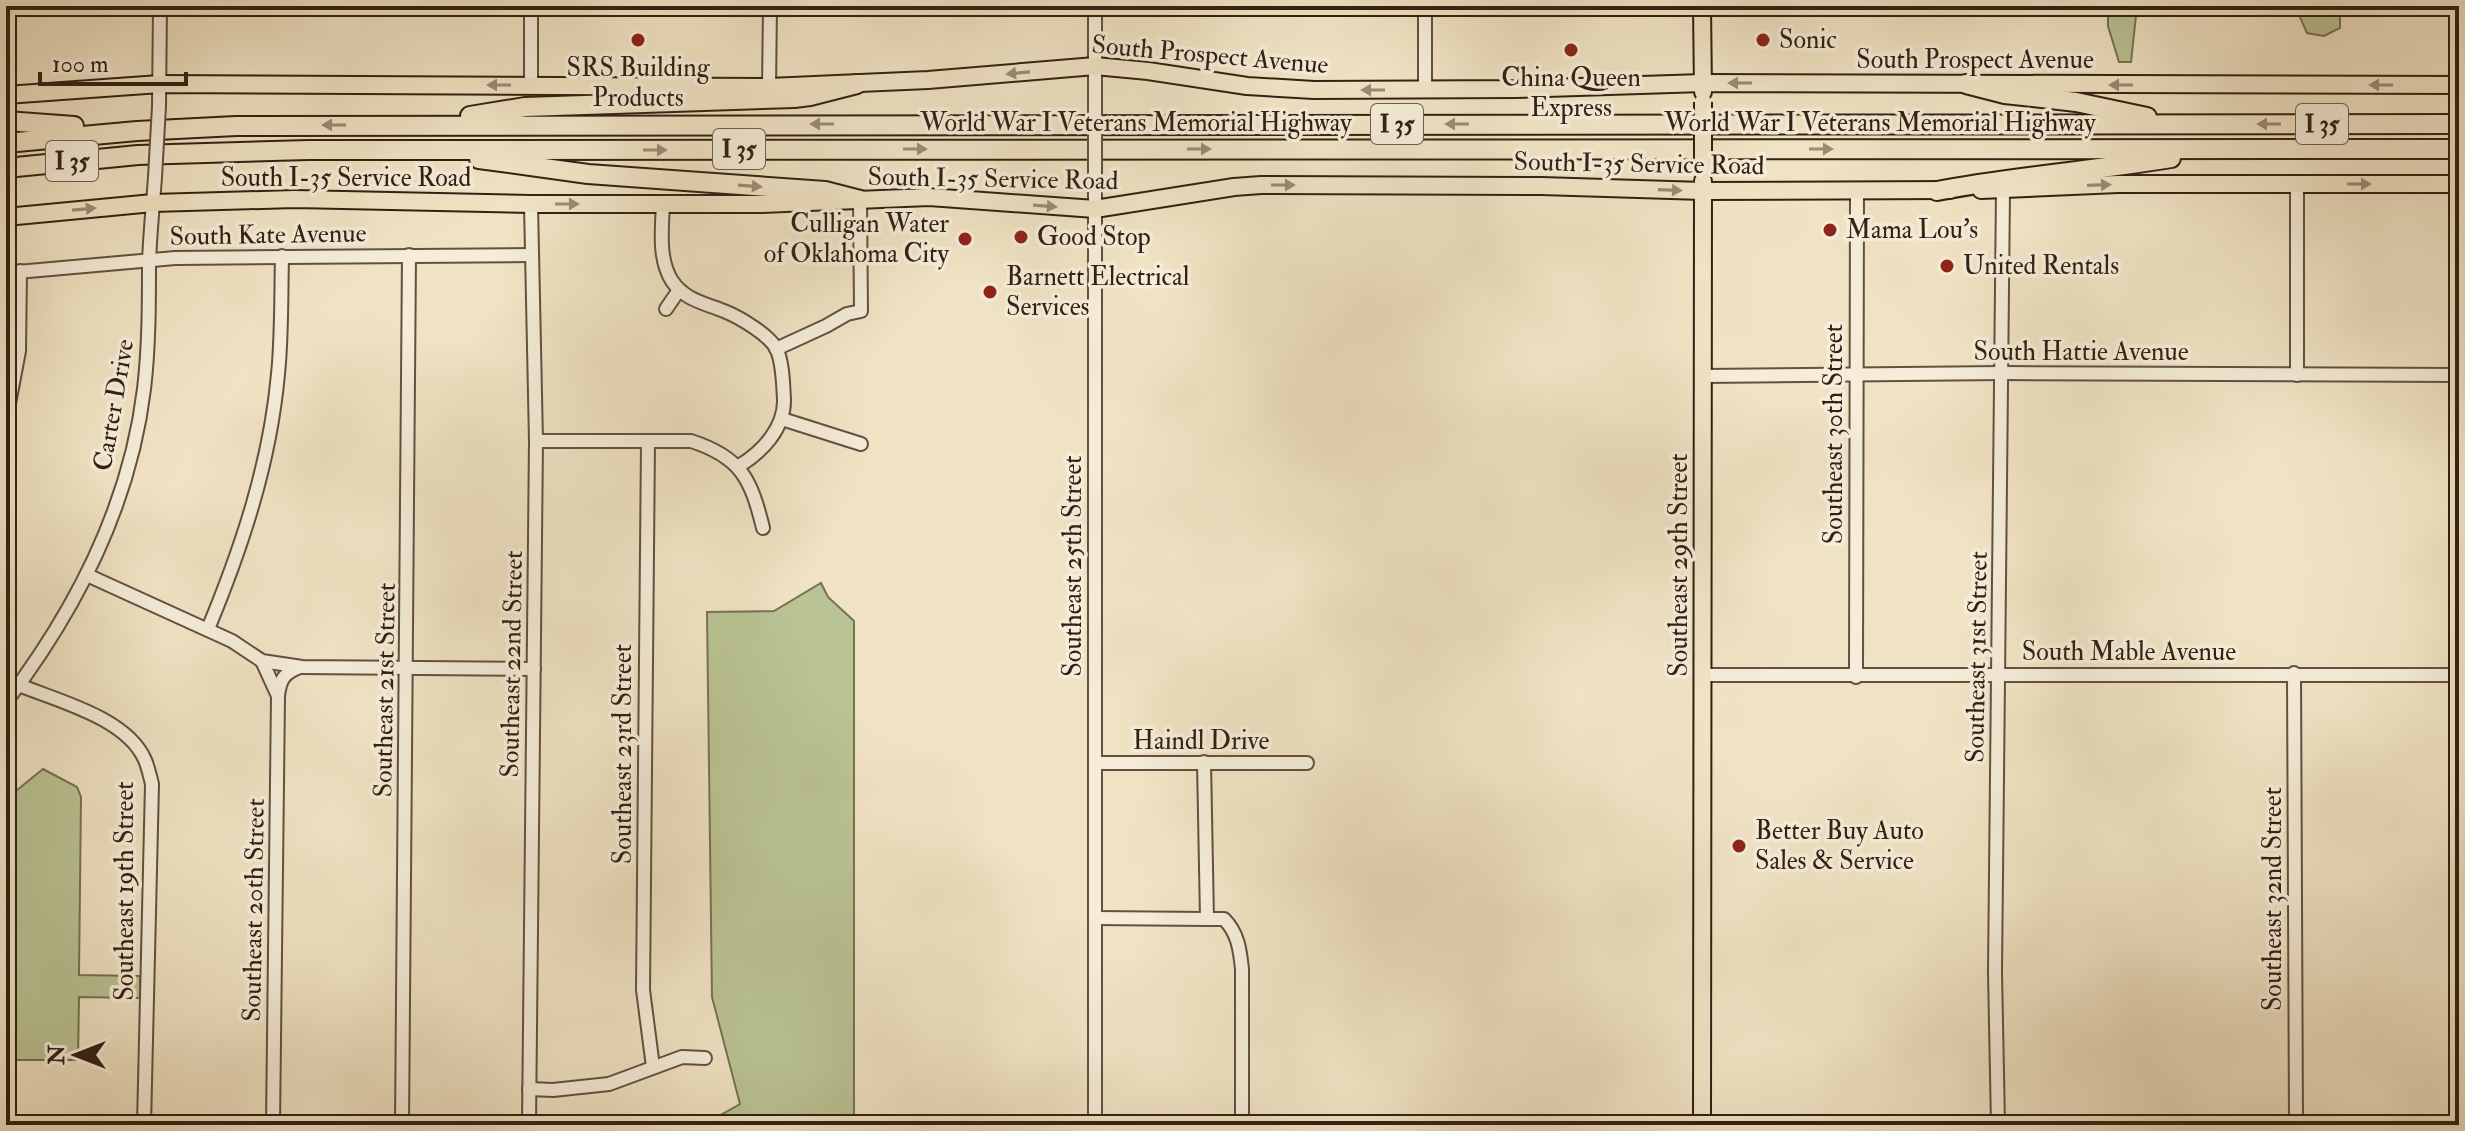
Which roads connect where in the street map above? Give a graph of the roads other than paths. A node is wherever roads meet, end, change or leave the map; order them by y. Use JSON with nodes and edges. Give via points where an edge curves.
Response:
{"nodes":[{"id":1,"x":160,"y":6,"type":"edge"},
{"id":2,"x":531,"y":6,"type":"edge"},
{"id":3,"x":770,"y":6,"type":"edge"},
{"id":4,"x":1095,"y":6,"type":"edge"},
{"id":5,"x":1425,"y":6,"type":"edge"},
{"id":6,"x":1702,"y":6,"type":"edge"},
{"id":7,"x":1095,"y":66,"type":"junction"},
{"id":8,"x":1703,"y":83,"type":"junction"},
{"id":9,"x":160,"y":84,"type":"junction"},
{"id":10,"x":857,"y":84,"type":"junction"},
{"id":11,"x":1966,"y":84,"type":"junction"},
{"id":12,"x":2459,"y":85,"type":"edge"},
{"id":13,"x":531,"y":86,"type":"junction"},
{"id":14,"x":769,"y":87,"type":"junction"},
{"id":15,"x":1425,"y":89,"type":"junction"},
{"id":16,"x":6,"y":95,"type":"edge"},
{"id":17,"x":6,"y":121,"type":"edge"},
{"id":18,"x":2459,"y":124,"type":"edge"},
{"id":19,"x":412,"y":125,"type":"junction"},
{"id":20,"x":2185,"y":125,"type":"junction"},
{"id":21,"x":137,"y":131,"type":"junction"},
{"id":22,"x":6,"y":143,"type":"edge"},
{"id":23,"x":2226,"y":149,"type":"junction"},
{"id":24,"x":409,"y":150,"type":"junction"},
{"id":25,"x":2459,"y":151,"type":"edge"},
{"id":26,"x":6,"y":168,"type":"edge"},
{"id":27,"x":2297,"y":184,"type":"junction"},
{"id":28,"x":2459,"y":184,"type":"edge"},
{"id":29,"x":2003,"y":190,"type":"junction"},
{"id":30,"x":1703,"y":191,"type":"junction"},
{"id":31,"x":1857,"y":191,"type":"junction"},
{"id":32,"x":1937,"y":191,"type":"junction"},
{"id":33,"x":860,"y":200,"type":"junction"},
{"id":34,"x":153,"y":203,"type":"junction"},
{"id":35,"x":663,"y":203,"type":"junction"},
{"id":36,"x":531,"y":204,"type":"junction"},
{"id":37,"x":1095,"y":209,"type":"junction"},
{"id":38,"x":6,"y":217,"type":"edge"},
{"id":39,"x":409,"y":255,"type":"junction"},
{"id":40,"x":532,"y":255,"type":"junction"},
{"id":41,"x":282,"y":256,"type":"junction"},
{"id":42,"x":149,"y":259,"type":"junction"},
{"id":43,"x":13,"y":272,"type":"edge"},
{"id":44,"x":679,"y":290,"type":"junction"},
{"id":45,"x":666,"y":309,"type":"dead end"},
{"id":46,"x":776,"y":349,"type":"junction"},
{"id":47,"x":2002,"y":373,"type":"junction"},
{"id":48,"x":1855,"y":374,"type":"junction"},
{"id":49,"x":2297,"y":375,"type":"junction"},
{"id":50,"x":2459,"y":375,"type":"edge"},
{"id":51,"x":1703,"y":376,"type":"junction"},
{"id":52,"x":782,"y":419,"type":"junction"},
{"id":53,"x":6,"y":420,"type":"edge"},
{"id":54,"x":536,"y":441,"type":"junction"},
{"id":55,"x":648,"y":441,"type":"junction"},
{"id":56,"x":861,"y":444,"type":"dead end"},
{"id":57,"x":739,"y":466,"type":"junction"},
{"id":58,"x":763,"y":528,"type":"dead end"},
{"id":59,"x":87,"y":575,"type":"junction"},
{"id":60,"x":208,"y":629,"type":"junction"},
{"id":61,"x":262,"y":661,"type":"junction"},
{"id":62,"x":302,"y":667,"type":"junction"},
{"id":63,"x":407,"y":669,"type":"junction"},
{"id":64,"x":534,"y":669,"type":"junction"},
{"id":65,"x":2294,"y":673,"type":"junction"},
{"id":66,"x":1703,"y":675,"type":"junction"},
{"id":67,"x":1999,"y":675,"type":"junction"},
{"id":68,"x":2459,"y":675,"type":"edge"},
{"id":69,"x":1856,"y":677,"type":"junction"},
{"id":70,"x":19,"y":685,"type":"junction"},
{"id":71,"x":278,"y":696,"type":"junction"},
{"id":72,"x":6,"y":702,"type":"edge"},
{"id":73,"x":1204,"y":762,"type":"junction"},
{"id":74,"x":1095,"y":763,"type":"junction"},
{"id":75,"x":1307,"y":763,"type":"dead end"},
{"id":76,"x":1095,"y":918,"type":"junction"},
{"id":77,"x":1207,"y":919,"type":"junction"},
{"id":78,"x":705,"y":1058,"type":"dead end"},
{"id":79,"x":653,"y":1067,"type":"junction"},
{"id":80,"x":529,"y":1089,"type":"junction"},
{"id":81,"x":6,"y":1124,"type":"edge"},
{"id":82,"x":144,"y":1125,"type":"edge"},
{"id":83,"x":191,"y":1125,"type":"edge"},
{"id":84,"x":273,"y":1125,"type":"edge"},
{"id":85,"x":402,"y":1125,"type":"edge"},
{"id":86,"x":529,"y":1125,"type":"edge"},
{"id":87,"x":1095,"y":1125,"type":"edge"},
{"id":88,"x":1242,"y":1125,"type":"edge"},
{"id":89,"x":1702,"y":1125,"type":"edge"},
{"id":90,"x":1998,"y":1125,"type":"edge"},
{"id":91,"x":2296,"y":1125,"type":"edge"}],
"edges":[{"from":1,"to":9,"type":"street"},
{"from":2,"to":13,"type":"street"},
{"from":3,"to":14,"type":"street"},
{"from":4,"to":7,"type":"street","name":"Southeast 25th Street"},
{"from":5,"to":15,"type":"street"},
{"from":6,"to":8,"type":"main road","name":"Southeast 29th Street"},
{"from":7,"to":10,"type":"main road","name":"South Prospect Avenue","one_way":true},
{"from":15,"to":7,"type":"main road","name":"South Prospect Avenue","one_way":true,"via":[[1275,89]]},
{"from":7,"to":37,"type":"street","name":"Southeast 25th Street","bridge":true},
{"from":11,"to":8,"type":"main road","name":"South Prospect Avenue","one_way":true},
{"from":8,"to":15,"type":"main road","name":"South Prospect Avenue"},
{"from":8,"to":30,"type":"main road","name":"Southeast 29th Street","bridge":true},
{"from":13,"to":9,"type":"main road","name":"South Prospect Avenue","one_way":true},
{"from":9,"to":16,"type":"main road","name":"South Prospect Avenue"},
{"from":9,"to":34,"type":"street","name":"Carter Drive","bridge":true},
{"from":10,"to":14,"type":"main road","name":"South Prospect Avenue"},
{"from":10,"to":19,"type":"highway","via":[[794,98],[525,107]]},
{"from":12,"to":11,"type":"main road","name":"South Prospect Avenue","one_way":true},
{"from":11,"to":20,"type":"highway"},
{"from":13,"to":14,"type":"main road","name":"South Prospect Avenue"},
{"from":17,"to":21,"type":"highway"},
{"from":18,"to":20,"type":"highway","name":"World War I Veterans Memorial Highway","number":"I 35","one_way":true},
{"from":20,"to":19,"type":"highway","name":"World War I Veterans Memorial Highway","number":"I 35","one_way":true},
{"from":19,"to":21,"type":"highway","name":"World War I Veterans Memorial Highway","number":"I 35","one_way":true},
{"from":21,"to":22,"type":"highway","name":"World War I Veterans Memorial Highway","number":"I 35"},
{"from":24,"to":23,"type":"highway","name":"World War I Veterans Memorial Highway","number":"I 35","one_way":true},
{"from":23,"to":25,"type":"highway","name":"World War I Veterans Memorial Highway","number":"I 35"},
{"from":23,"to":32,"type":"highway"},
{"from":24,"to":26,"type":"highway","name":"World War I Veterans Memorial Highway","number":"I 35","via":[[220,151]]},
{"from":24,"to":33,"type":"highway","one_way":true,"via":[[588,174],[825,191]]},
{"from":27,"to":28,"type":"main road","name":"South I-35 Service Road","one_way":true},
{"from":29,"to":27,"type":"main road","name":"South I-35 Service Road","one_way":true},
{"from":27,"to":49,"type":"street"},
{"from":29,"to":32,"type":"main road","name":"South I-35 Service Road"},
{"from":29,"to":47,"type":"street","name":"Southeast 31st Street"},
{"from":30,"to":31,"type":"main road","name":"South I-35 Service Road"},
{"from":37,"to":30,"type":"main road","name":"South I-35 Service Road","one_way":true,"via":[[1261,185]]},
{"from":30,"to":51,"type":"main road","name":"Southeast 29th Street"},
{"from":31,"to":32,"type":"main road","name":"South I-35 Service Road"},
{"from":31,"to":48,"type":"street","name":"Southeast 30th Street"},
{"from":33,"to":35,"type":"main road","name":"South I-35 Service Road"},
{"from":33,"to":37,"type":"main road","name":"South I-35 Service Road","one_way":true,"via":[[929,197]]},
{"from":33,"to":46,"type":"street","via":[[861,311]]},
{"from":34,"to":36,"type":"main road","name":"South I-35 Service Road","via":[[295,199]]},
{"from":38,"to":34,"type":"main road","name":"South I-35 Service Road","one_way":true},
{"from":34,"to":42,"type":"street","name":"Carter Drive"},
{"from":36,"to":35,"type":"main road","name":"South I-35 Service Road","one_way":true},
{"from":35,"to":44,"type":"street","via":[[662,251]]},
{"from":36,"to":40,"type":"street","name":"Southeast 22nd Street"},
{"from":37,"to":74,"type":"street","name":"Southeast 25th Street"},
{"from":39,"to":40,"type":"street","name":"South Kate Avenue"},
{"from":39,"to":41,"type":"street","name":"South Kate Avenue"},
{"from":39,"to":63,"type":"street","name":"Southeast 21st Street"},
{"from":40,"to":54,"type":"street","name":"Southeast 22nd Street"},
{"from":41,"to":42,"type":"street","name":"South Kate Avenue"},
{"from":41,"to":60,"type":"street","via":[[278,375],[267,447],[247,526]]},
{"from":42,"to":43,"type":"street","name":"South Kate Avenue"},
{"from":42,"to":59,"type":"street","name":"Carter Drive","via":[[149,338],[139,420],[113,514]]},
{"from":43,"to":53,"type":"street","via":[[19,351]]},
{"from":44,"to":45,"type":"street"},
{"from":44,"to":46,"type":"street","via":[[742,319]]},
{"from":46,"to":52,"type":"street"},
{"from":47,"to":48,"type":"street","name":"South Hattie Avenue"},
{"from":47,"to":49,"type":"street","name":"South Hattie Avenue"},
{"from":47,"to":67,"type":"street","name":"Southeast 31st Street"},
{"from":48,"to":51,"type":"street","name":"South Hattie Avenue"},
{"from":48,"to":69,"type":"street","name":"Southeast 30th Street"},
{"from":49,"to":50,"type":"street","name":"South Hattie Avenue"},
{"from":51,"to":66,"type":"main road","name":"Southeast 29th Street"},
{"from":52,"to":56,"type":"street"},
{"from":52,"to":57,"type":"street","via":[[756,456]]},
{"from":54,"to":55,"type":"street"},
{"from":54,"to":64,"type":"street","name":"Southeast 22nd Street"},
{"from":55,"to":57,"type":"street","via":[[691,441]]},
{"from":55,"to":79,"type":"street","name":"Southeast 23rd Street","via":[[643,990]]},
{"from":57,"to":58,"type":"street"},
{"from":59,"to":60,"type":"street"},
{"from":59,"to":70,"type":"street","name":"Carter Drive"},
{"from":60,"to":61,"type":"street"},
{"from":61,"to":62,"type":"street"},
{"from":61,"to":71,"type":"street","name":"Southeast 20th Street"},
{"from":62,"to":63,"type":"street"},
{"from":62,"to":71,"type":"street","name":"Southeast 20th Street","via":[[282,678]]},
{"from":63,"to":64,"type":"street"},
{"from":63,"to":85,"type":"street","name":"Southeast 21st Street"},
{"from":64,"to":80,"type":"street","name":"Southeast 22nd Street"},
{"from":65,"to":67,"type":"street","name":"South Mable Avenue"},
{"from":65,"to":68,"type":"street","name":"South Mable Avenue"},
{"from":65,"to":91,"type":"street","name":"Southeast 32nd Street"},
{"from":66,"to":69,"type":"street","name":"South Mable Avenue"},
{"from":66,"to":89,"type":"main road","name":"Southeast 29th Street"},
{"from":67,"to":69,"type":"street","name":"South Mable Avenue"},
{"from":67,"to":90,"type":"street","name":"Southeast 31st Street"},
{"from":70,"to":72,"type":"street","name":"Carter Drive"},
{"from":70,"to":82,"type":"street","name":"Southeast 19th Street","via":[[105,720],[131,739],[145,759],[152,784]]},
{"from":71,"to":84,"type":"street","name":"Southeast 20th Street"},
{"from":73,"to":74,"type":"street","name":"Haindl Drive"},
{"from":73,"to":75,"type":"street","name":"Haindl Drive"},
{"from":73,"to":77,"type":"street"},
{"from":74,"to":76,"type":"street","name":"Southeast 25th Street"},
{"from":76,"to":77,"type":"street"},
{"from":76,"to":87,"type":"street","name":"Southeast 25th Street"},
{"from":77,"to":88,"type":"street","via":[[1224,919],[1240,948]]},
{"from":78,"to":79,"type":"street","via":[[682,1057]]},
{"from":79,"to":80,"type":"street","via":[[609,1084]]},
{"from":80,"to":86,"type":"street","name":"Southeast 22nd Street"},
{"from":81,"to":82,"type":"street"},
{"from":82,"to":83,"type":"street"}]}
